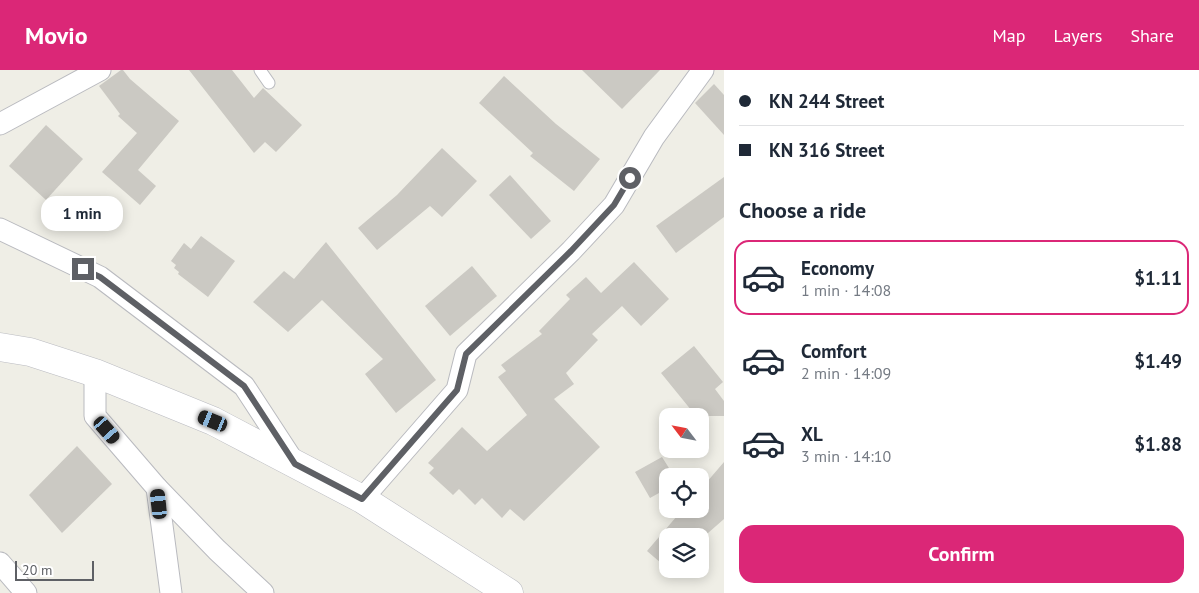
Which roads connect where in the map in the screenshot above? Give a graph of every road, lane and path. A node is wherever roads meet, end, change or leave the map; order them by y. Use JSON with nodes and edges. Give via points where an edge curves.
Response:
{"nodes":[{"id":1,"x":100,"y":70,"type":"edge"},
{"id":2,"x":260,"y":70,"type":"edge"},
{"id":3,"x":703,"y":70,"type":"edge"},
{"id":4,"x":270,"y":83,"type":"dead end"},
{"id":5,"x":0,"y":124,"type":"edge"},
{"id":6,"x":0,"y":228,"type":"edge"},
{"id":7,"x":0,"y":347,"type":"edge"},
{"id":8,"x":95,"y":372,"type":"junction"},
{"id":9,"x":295,"y":464,"type":"junction"},
{"id":10,"x":157,"y":488,"type":"junction"},
{"id":11,"x":362,"y":499,"type":"junction"},
{"id":12,"x":0,"y":562,"type":"edge"},
{"id":13,"x":26,"y":593,"type":"edge"},
{"id":14,"x":171,"y":593,"type":"edge"},
{"id":15,"x":263,"y":593,"type":"edge"},
{"id":16,"x":509,"y":593,"type":"edge"}],
"edges":[{"from":1,"to":5,"type":"street"},
{"from":2,"to":4,"type":"lane"},
{"from":3,"to":11,"type":"street","via":[[654,137],[614,205],[466,354],[457,390]]},
{"from":6,"to":9,"type":"street","via":[[100,277],[244,386]]},
{"from":7,"to":8,"type":"main road","via":[[30,352]]},
{"from":8,"to":9,"type":"main road","via":[[213,421]]},
{"from":8,"to":10,"type":"street","via":[[95,416]]},
{"from":9,"to":11,"type":"main road"},
{"from":10,"to":14,"type":"street"},
{"from":10,"to":15,"type":"street"},
{"from":11,"to":16,"type":"main road"},
{"from":12,"to":13,"type":"street"}]}
